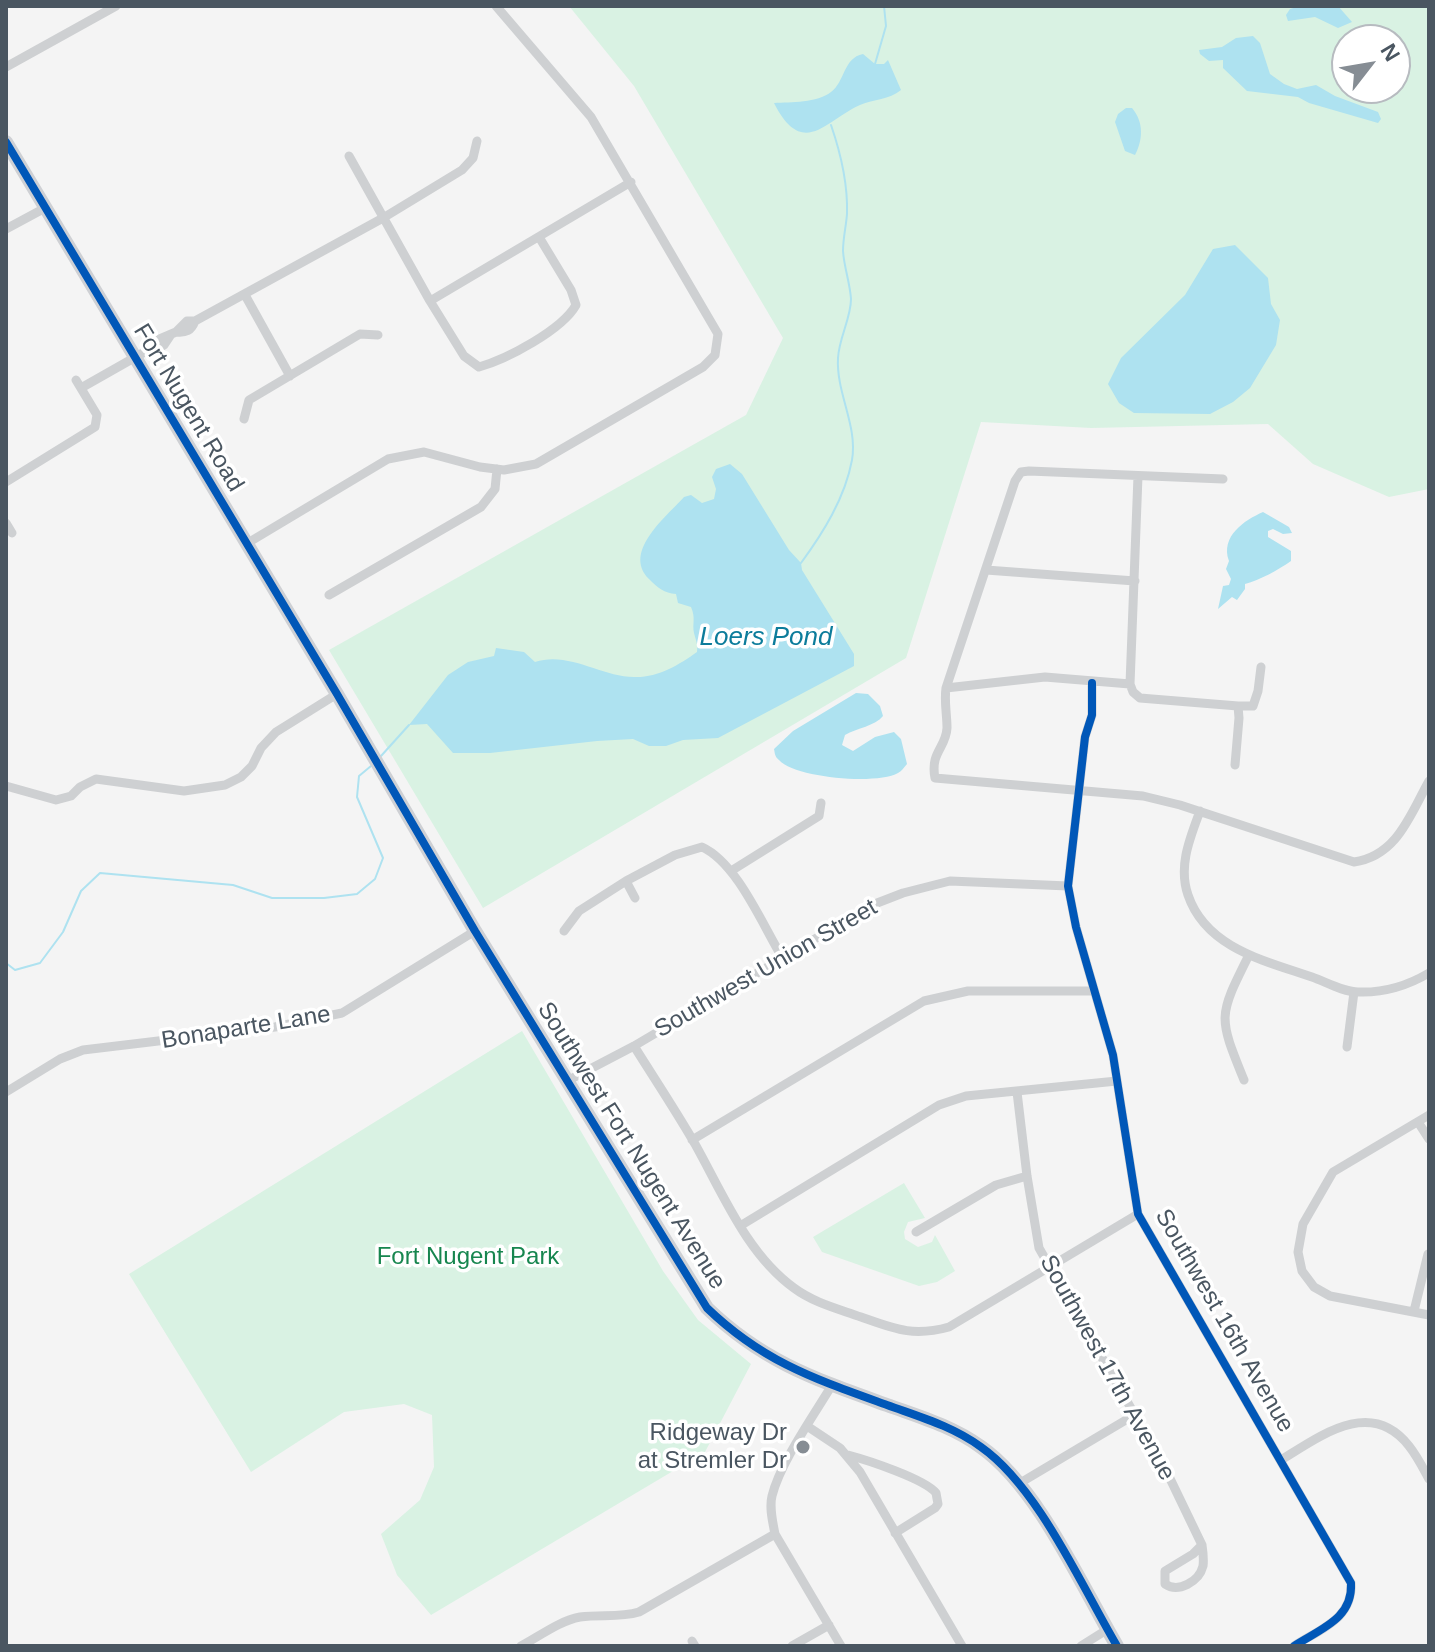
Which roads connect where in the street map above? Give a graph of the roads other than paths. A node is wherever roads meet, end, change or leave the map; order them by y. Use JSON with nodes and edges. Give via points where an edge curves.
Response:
{"nodes":[{"id":1,"x":116,"y":6,"type":"edge"},
{"id":2,"x":496,"y":6,"type":"edge"},
{"id":3,"x":6,"y":67,"type":"edge"},
{"id":4,"x":477,"y":141,"type":"dead end"},
{"id":5,"x":6,"y":142,"type":"edge"},
{"id":6,"x":349,"y":156,"type":"dead end"},
{"id":7,"x":631,"y":182,"type":"junction"},
{"id":8,"x":45,"y":208,"type":"junction"},
{"id":9,"x":383,"y":218,"type":"junction"},
{"id":10,"x":6,"y":229,"type":"edge"},
{"id":11,"x":539,"y":237,"type":"junction"},
{"id":12,"x":245,"y":295,"type":"junction"},
{"id":13,"x":430,"y":301,"type":"junction"},
{"id":14,"x":378,"y":335,"type":"dead end"},
{"id":15,"x":141,"y":353,"type":"junction"},
{"id":16,"x":290,"y":376,"type":"junction"},
{"id":17,"x":244,"y":419,"type":"dead end"},
{"id":18,"x":497,"y":469,"type":"junction"},
{"id":19,"x":1138,"y":476,"type":"junction"},
{"id":20,"x":1223,"y":479,"type":"dead end"},
{"id":21,"x":6,"y":482,"type":"edge"},
{"id":22,"x":6,"y":523,"type":"edge"},
{"id":23,"x":12,"y":533,"type":"dead end"},
{"id":24,"x":246,"y":544,"type":"junction"},
{"id":25,"x":986,"y":570,"type":"junction"},
{"id":26,"x":1135,"y":581,"type":"junction"},
{"id":27,"x":329,"y":595,"type":"dead end"},
{"id":28,"x":1261,"y":667,"type":"dead end"},
{"id":29,"x":1092,"y":683,"type":"junction"},
{"id":30,"x":1130,"y":684,"type":"junction"},
{"id":31,"x":946,"y":688,"type":"junction"},
{"id":32,"x":337,"y":694,"type":"junction"},
{"id":33,"x":1238,"y":706,"type":"junction"},
{"id":34,"x":1235,"y":765,"type":"dead end"},
{"id":35,"x":1429,"y":781,"type":"edge"},
{"id":36,"x":6,"y":786,"type":"edge"},
{"id":37,"x":1080,"y":790,"type":"junction"},
{"id":38,"x":821,"y":803,"type":"dead end"},
{"id":39,"x":1200,"y":811,"type":"junction"},
{"id":40,"x":731,"y":871,"type":"junction"},
{"id":41,"x":626,"y":881,"type":"junction"},
{"id":42,"x":1068,"y":886,"type":"junction"},
{"id":43,"x":635,"y":898,"type":"dead end"},
{"id":44,"x":475,"y":931,"type":"junction"},
{"id":45,"x":564,"y":931,"type":"dead end"},
{"id":46,"x":1249,"y":955,"type":"junction"},
{"id":47,"x":782,"y":957,"type":"junction"},
{"id":48,"x":1429,"y":973,"type":"edge"},
{"id":49,"x":1093,"y":991,"type":"junction"},
{"id":50,"x":1354,"y":992,"type":"junction"},
{"id":51,"x":634,"y":1046,"type":"junction"},
{"id":52,"x":1347,"y":1047,"type":"dead end"},
{"id":53,"x":569,"y":1080,"type":"junction"},
{"id":54,"x":1244,"y":1080,"type":"dead end"},
{"id":55,"x":1117,"y":1081,"type":"junction"},
{"id":56,"x":6,"y":1092,"type":"edge"},
{"id":57,"x":1017,"y":1092,"type":"junction"},
{"id":58,"x":1429,"y":1115,"type":"edge"},
{"id":59,"x":1418,"y":1122,"type":"junction"},
{"id":60,"x":1429,"y":1139,"type":"edge"},
{"id":61,"x":692,"y":1140,"type":"junction"},
{"id":62,"x":1027,"y":1176,"type":"junction"},
{"id":63,"x":1138,"y":1214,"type":"junction"},
{"id":64,"x":740,"y":1226,"type":"junction"},
{"id":65,"x":916,"y":1232,"type":"dead end"},
{"id":66,"x":1428,"y":1254,"type":"edge"},
{"id":67,"x":1050,"y":1266,"type":"junction"},
{"id":68,"x":1414,"y":1311,"type":"junction"},
{"id":69,"x":1429,"y":1315,"type":"edge"},
{"id":70,"x":832,"y":1385,"type":"junction"},
{"id":71,"x":1136,"y":1414,"type":"junction"},
{"id":72,"x":807,"y":1426,"type":"junction"},
{"id":73,"x":848,"y":1455,"type":"junction"},
{"id":74,"x":1281,"y":1460,"type":"junction"},
{"id":75,"x":1429,"y":1479,"type":"edge"},
{"id":76,"x":1020,"y":1483,"type":"junction"},
{"id":77,"x":895,"y":1533,"type":"junction"},
{"id":78,"x":775,"y":1534,"type":"junction"},
{"id":79,"x":1202,"y":1545,"type":"junction"},
{"id":80,"x":829,"y":1625,"type":"junction"},
{"id":81,"x":1108,"y":1629,"type":"junction"},
{"id":82,"x":521,"y":1646,"type":"edge"},
{"id":83,"x":792,"y":1646,"type":"edge"},
{"id":84,"x":841,"y":1646,"type":"edge"},
{"id":85,"x":962,"y":1646,"type":"edge"},
{"id":86,"x":1081,"y":1646,"type":"edge"},
{"id":87,"x":1117,"y":1646,"type":"edge"},
{"id":88,"x":1294,"y":1646,"type":"edge"}],
"edges":[{"from":1,"to":3,"type":"street"},
{"from":2,"to":7,"type":"street","via":[[591,117]]},
{"from":4,"to":9,"type":"street","via":[[473,158],[462,170]]},
{"from":5,"to":8,"type":"street","name":"Fort Nugent Road"},
{"from":6,"to":9,"type":"street"},
{"from":7,"to":11,"type":"street"},
{"from":7,"to":18,"type":"street","via":[[718,334],[715,355],[703,367],[536,464]]},
{"from":8,"to":10,"type":"street"},
{"from":8,"to":15,"type":"street","name":"Fort Nugent Road"},
{"from":9,"to":12,"type":"street"},
{"from":9,"to":13,"type":"street"},
{"from":11,"to":13,"type":"street"},
{"from":11,"to":13,"type":"street","via":[[576,305],[568,319],[508,355],[479,367],[464,356]]},
{"from":12,"to":15,"type":"street","via":[[195,321],[185,333],[173,334],[153,352]]},
{"from":12,"to":16,"type":"street"},
{"from":14,"to":16,"type":"street","via":[[360,334]]},
{"from":15,"to":21,"type":"street","via":[[78,384],[97,415],[95,427]]},
{"from":15,"to":24,"type":"street","name":"Fort Nugent Road"},
{"from":16,"to":17,"type":"street","via":[[249,400]]},
{"from":18,"to":24,"type":"street","via":[[424,452],[388,459]]},
{"from":18,"to":27,"type":"street","via":[[495,489],[481,507]]},
{"from":19,"to":20,"type":"street"},
{"from":19,"to":25,"type":"street","via":[[1021,472]]},
{"from":19,"to":26,"type":"street"},
{"from":22,"to":23,"type":"street"},
{"from":24,"to":32,"type":"street","name":"Fort Nugent Road"},
{"from":25,"to":26,"type":"street"},
{"from":25,"to":31,"type":"street"},
{"from":26,"to":30,"type":"street"},
{"from":28,"to":33,"type":"street","via":[[1253,706]]},
{"from":29,"to":30,"type":"street"},
{"from":29,"to":31,"type":"street","via":[[1045,677]]},
{"from":29,"to":37,"type":"street","name":"Southwest 16th Avenue"},
{"from":30,"to":33,"type":"street","via":[[1140,698]]},
{"from":31,"to":37,"type":"street","via":[[947,731],[932,762],[935,778]]},
{"from":32,"to":36,"type":"street","via":[[276,732],[252,766],[225,785],[184,791],[96,779],[56,800]]},
{"from":32,"to":44,"type":"street","name":"Southwest Fort Nugent Avenue"},
{"from":33,"to":34,"type":"street"},
{"from":35,"to":39,"type":"street","via":[[1393,844],[1354,862]]},
{"from":37,"to":39,"type":"street","via":[[1143,796]]},
{"from":37,"to":42,"type":"street","name":"Southwest 16th Avenue"},
{"from":38,"to":40,"type":"street","via":[[819,816]]},
{"from":39,"to":46,"type":"street","via":[[1187,846],[1188,895],[1212,932]]},
{"from":40,"to":41,"type":"street","via":[[717,854],[702,847]]},
{"from":40,"to":47,"type":"street"},
{"from":41,"to":43,"type":"street"},
{"from":41,"to":45,"type":"street","via":[[579,911]]},
{"from":42,"to":47,"type":"street","name":"Southwest Union Street","via":[[950,881],[872,905]]},
{"from":42,"to":49,"type":"street","name":"Southwest 16th Avenue"},
{"from":44,"to":53,"type":"street","name":"Southwest Fort Nugent Avenue"},
{"from":44,"to":56,"type":"street","name":"Bonaparte Lane","via":[[342,1013],[275,1027],[83,1050]]},
{"from":46,"to":50,"type":"street"},
{"from":46,"to":54,"type":"street","via":[[1226,1000],[1223,1019]]},
{"from":47,"to":51,"type":"street","name":"Southwest Union Street"},
{"from":48,"to":50,"type":"street","via":[[1405,985]]},
{"from":49,"to":55,"type":"street","name":"Southwest 16th Avenue"},
{"from":49,"to":61,"type":"street","via":[[968,991],[924,1001]]},
{"from":50,"to":52,"type":"street"},
{"from":51,"to":53,"type":"street","name":"Southwest Union Street"},
{"from":51,"to":61,"type":"street"},
{"from":53,"to":70,"type":"street","name":"Southwest Fort Nugent Avenue","via":[[707,1308],[772,1359]]},
{"from":55,"to":57,"type":"street"},
{"from":55,"to":63,"type":"street","name":"Southwest 16th Avenue"},
{"from":57,"to":62,"type":"street","name":"Southwest 17th Avenue"},
{"from":57,"to":64,"type":"street","via":[[966,1096],[939,1105]]},
{"from":58,"to":59,"type":"street"},
{"from":59,"to":60,"type":"street"},
{"from":59,"to":68,"type":"street","via":[[1333,1172],[1303,1224],[1298,1252],[1302,1271],[1330,1296]]},
{"from":61,"to":64,"type":"street"},
{"from":62,"to":65,"type":"street","via":[[996,1185]]},
{"from":62,"to":67,"type":"street","name":"Southwest 17th Avenue","via":[[1039,1248]]},
{"from":63,"to":67,"type":"street"},
{"from":63,"to":74,"type":"street","name":"Southwest 16th Avenue"},
{"from":64,"to":67,"type":"street","via":[[772,1269],[795,1289],[904,1332],[949,1327]]},
{"from":66,"to":68,"type":"street"},
{"from":67,"to":71,"type":"street","name":"Southwest 17th Avenue"},
{"from":68,"to":69,"type":"street"},
{"from":70,"to":72,"type":"street"},
{"from":70,"to":76,"type":"street","name":"Southwest Fort Nugent Avenue","via":[[953,1429],[983,1448]]},
{"from":71,"to":76,"type":"street"},
{"from":71,"to":79,"type":"street","name":"Southwest 17th Avenue"},
{"from":72,"to":73,"type":"street"},
{"from":72,"to":78,"type":"street","via":[[771,1497]]},
{"from":73,"to":77,"type":"street"},
{"from":73,"to":77,"type":"street","via":[[936,1493],[935,1508]]},
{"from":74,"to":75,"type":"street","via":[[1358,1421],[1396,1433]]},
{"from":74,"to":88,"type":"street","name":"Southwest 16th Avenue","via":[[1351,1583],[1347,1609]]},
{"from":76,"to":81,"type":"street","name":"Southwest Fort Nugent Avenue"},
{"from":77,"to":85,"type":"street"},
{"from":78,"to":80,"type":"street"},
{"from":78,"to":82,"type":"street","via":[[639,1612],[570,1620]]},
{"from":79,"to":79,"type":"street","via":[[1165,1571],[1165,1584],[1181,1588],[1199,1574]]},
{"from":80,"to":83,"type":"street"},
{"from":80,"to":84,"type":"street"},
{"from":81,"to":86,"type":"street"},
{"from":81,"to":87,"type":"street","name":"Southwest Fort Nugent Avenue"}]}
